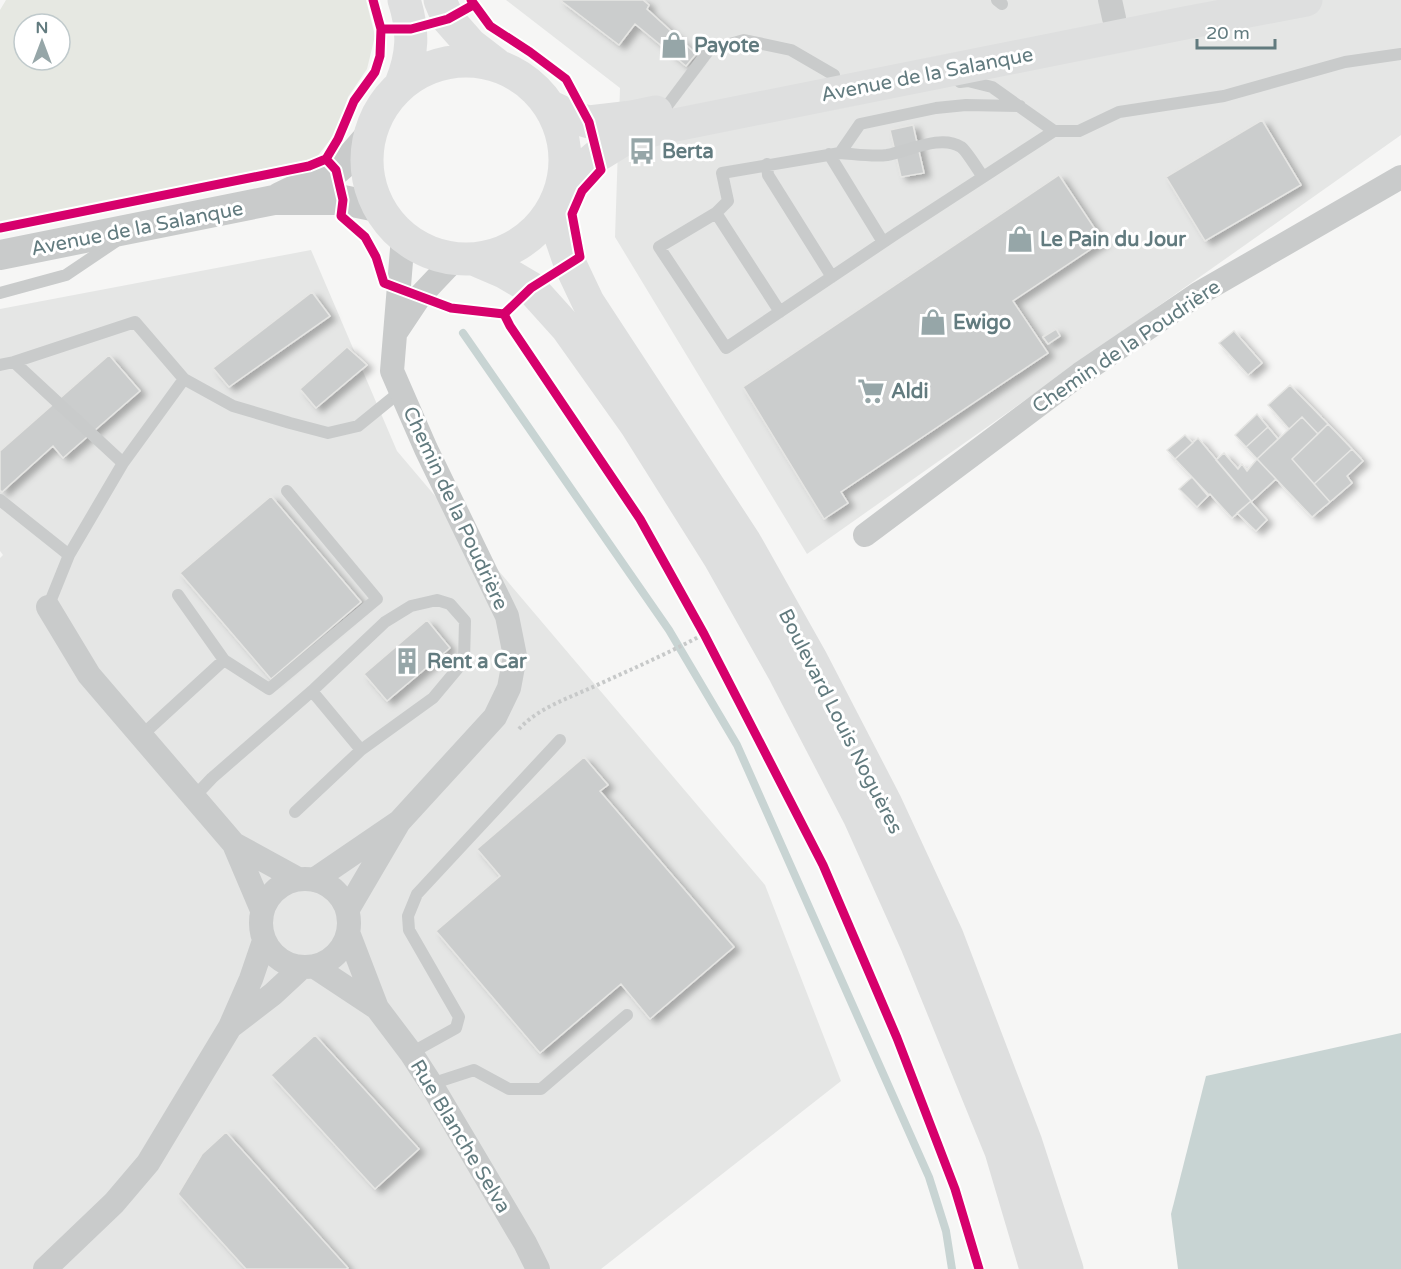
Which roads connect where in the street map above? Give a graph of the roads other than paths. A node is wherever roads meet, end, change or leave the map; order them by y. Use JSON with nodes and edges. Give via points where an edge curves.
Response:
{"nodes":[{"id":1,"x":404,"y":0,"type":"edge"},
{"id":2,"x":440,"y":0,"type":"edge"},
{"id":3,"x":1214,"y":0,"type":"edge"},
{"id":4,"x":1306,"y":0,"type":"edge"},
{"id":5,"x":1112,"y":9,"type":"edge"},
{"id":6,"x":1401,"y":54,"type":"edge"},
{"id":7,"x":496,"y":64,"type":"junction"},
{"id":8,"x":834,"y":75,"type":"junction"},
{"id":9,"x":401,"y":84,"type":"junction"},
{"id":10,"x":946,"y":85,"type":"dead end"},
{"id":11,"x":859,"y":101,"type":"dead end"},
{"id":12,"x":1020,"y":106,"type":"junction"},
{"id":13,"x":551,"y":107,"type":"junction"},
{"id":14,"x":664,"y":110,"type":"junction"},
{"id":15,"x":748,"y":110,"type":"junction"},
{"id":16,"x":1054,"y":131,"type":"junction"},
{"id":17,"x":368,"y":138,"type":"junction"},
{"id":18,"x":834,"y":154,"type":"junction"},
{"id":19,"x":766,"y":164,"type":"junction"},
{"id":20,"x":983,"y":177,"type":"junction"},
{"id":21,"x":1401,"y":177,"type":"edge"},
{"id":22,"x":560,"y":194,"type":"junction"},
{"id":23,"x":274,"y":200,"type":"junction"},
{"id":24,"x":377,"y":207,"type":"junction"},
{"id":25,"x":716,"y":213,"type":"junction"},
{"id":26,"x":136,"y":228,"type":"junction"},
{"id":27,"x":403,"y":237,"type":"junction"},
{"id":28,"x":883,"y":242,"type":"junction"},
{"id":29,"x":0,"y":255,"type":"edge"},
{"id":30,"x":465,"y":260,"type":"junction"},
{"id":31,"x":832,"y":277,"type":"junction"},
{"id":32,"x":0,"y":293,"type":"edge"},
{"id":33,"x":780,"y":312,"type":"junction"},
{"id":34,"x":394,"y":334,"type":"junction"},
{"id":35,"x":14,"y":362,"type":"junction"},
{"id":36,"x":0,"y":365,"type":"edge"},
{"id":37,"x":184,"y":379,"type":"junction"},
{"id":38,"x":401,"y":391,"type":"junction"},
{"id":39,"x":123,"y":464,"type":"junction"},
{"id":40,"x":287,"y":491,"type":"dead end"},
{"id":41,"x":0,"y":500,"type":"edge"},
{"id":42,"x":865,"y":535,"type":"dead end"},
{"id":43,"x":69,"y":555,"type":"junction"},
{"id":44,"x":178,"y":595,"type":"dead end"},
{"id":45,"x":48,"y":607,"type":"joint"},
{"id":46,"x":224,"y":660,"type":"junction"},
{"id":47,"x":312,"y":691,"type":"junction"},
{"id":48,"x":141,"y":736,"type":"junction"},
{"id":49,"x":560,"y":740,"type":"dead end"},
{"id":50,"x":361,"y":750,"type":"junction"},
{"id":51,"x":194,"y":797,"type":"junction"},
{"id":52,"x":295,"y":812,"type":"dead end"},
{"id":53,"x":399,"y":822,"type":"junction"},
{"id":54,"x":234,"y":844,"type":"junction"},
{"id":55,"x":306,"y":879,"type":"junction"},
{"id":56,"x":348,"y":909,"type":"junction"},
{"id":57,"x":262,"y":910,"type":"junction"},
{"id":58,"x":349,"y":935,"type":"junction"},
{"id":59,"x":264,"y":941,"type":"junction"},
{"id":60,"x":308,"y":968,"type":"junction"},
{"id":61,"x":377,"y":1008,"type":"junction"},
{"id":62,"x":627,"y":1015,"type":"dead end"},
{"id":63,"x":230,"y":1027,"type":"junction"},
{"id":64,"x":411,"y":1053,"type":"junction"},
{"id":65,"x":431,"y":1084,"type":"junction"},
{"id":66,"x":45,"y":1269,"type":"edge"},
{"id":67,"x":538,"y":1269,"type":"edge"},
{"id":68,"x":1036,"y":1269,"type":"edge"},
{"id":69,"x":1067,"y":1269,"type":"edge"}],
"edges":[{"from":1,"to":9,"type":"main road","via":[[411,30],[408,67]]},
{"from":2,"to":7,"type":"main road","via":[[448,19],[470,44]]},
{"from":3,"to":5,"type":"main road","name":"Avenue de la Salanque"},
{"from":4,"to":15,"type":"main road","name":"Avenue de la Salanque"},
{"from":5,"to":8,"type":"main road","name":"Avenue de la Salanque"},
{"from":6,"to":16,"type":"lane","via":[[1345,62],[1224,96],[1119,112],[1079,131]]},
{"from":7,"to":9,"type":"main road","via":[[462,60],[430,67]]},
{"from":7,"to":13,"type":"main road","via":[[536,88]]},
{"from":8,"to":14,"type":"main road","name":"Avenue de la Salanque"},
{"from":8,"to":14,"type":"lane","via":[[791,50],[744,40],[709,50]]},
{"from":9,"to":17,"type":"main road","via":[[380,109]]},
{"from":10,"to":12,"type":"lane","via":[[969,81],[992,87]]},
{"from":11,"to":15,"type":"lane","via":[[827,107]]},
{"from":12,"to":16,"type":"lane"},
{"from":12,"to":18,"type":"lane","via":[[936,108],[860,124]]},
{"from":13,"to":14,"type":"main road","name":"Avenue de la Salanque","via":[[589,122]]},
{"from":13,"to":22,"type":"main road","via":[[562,131],[567,157]]},
{"from":15,"to":22,"type":"main road","name":"Avenue de la Salanque","via":[[628,137],[597,156]]},
{"from":16,"to":20,"type":"lane"},
{"from":17,"to":23,"type":"street","name":"Avenue de la Salanque","via":[[336,170]]},
{"from":17,"to":24,"type":"main road","via":[[366,162]]},
{"from":18,"to":19,"type":"lane"},
{"from":18,"to":20,"type":"lane","via":[[885,155],[952,142],[964,148]]},
{"from":18,"to":28,"type":"lane"},
{"from":19,"to":25,"type":"lane","via":[[723,172],[728,201]]},
{"from":19,"to":31,"type":"lane","via":[[768,175]]},
{"from":20,"to":28,"type":"lane"},
{"from":21,"to":42,"type":"street","name":"Chemin de la Poudrière","via":[[1198,294],[1080,374]]},
{"from":22,"to":30,"type":"main road","via":[[537,231],[509,251]]},
{"from":22,"to":69,"type":"main road","name":"Boulevard Louis Noguères","via":[[558,229],[588,302],[745,542],[885,802],[947,936],[1026,1143]]},
{"from":23,"to":24,"type":"street","name":"Avenue de la Salanque","via":[[343,200]]},
{"from":23,"to":26,"type":"street","name":"Avenue de la Salanque"},
{"from":24,"to":27,"type":"main road"},
{"from":25,"to":33,"type":"lane"},
{"from":25,"to":33,"type":"lane","via":[[659,247],[726,348]]},
{"from":26,"to":29,"type":"street","name":"Avenue de la Salanque"},
{"from":26,"to":32,"type":"lane","via":[[66,275]]},
{"from":27,"to":30,"type":"main road","via":[[427,252]]},
{"from":27,"to":34,"type":"street","name":"Chemin de la Poudrière"},
{"from":28,"to":31,"type":"lane"},
{"from":30,"to":34,"type":"street","via":[[420,296]]},
{"from":30,"to":68,"type":"main road","name":"Boulevard Louis Noguères","via":[[504,272],[531,288],[567,328],[642,435],[719,557],[859,816],[917,945],[1001,1151]]},
{"from":31,"to":33,"type":"lane"},
{"from":34,"to":38,"type":"street","name":"Chemin de la Poudrière","via":[[392,371]]},
{"from":35,"to":36,"type":"lane"},
{"from":35,"to":37,"type":"lane","via":[[135,322]]},
{"from":35,"to":39,"type":"lane"},
{"from":37,"to":38,"type":"lane","via":[[233,406],[328,433],[358,426]]},
{"from":37,"to":39,"type":"lane"},
{"from":38,"to":53,"type":"street","name":"Chemin de la Poudrière","via":[[507,616],[515,656],[509,688],[495,717]]},
{"from":39,"to":43,"type":"lane"},
{"from":40,"to":46,"type":"lane","via":[[377,599],[269,689]]},
{"from":41,"to":43,"type":"lane"},
{"from":43,"to":45,"type":"lane"},
{"from":44,"to":46,"type":"lane"},
{"from":45,"to":48,"type":"street","via":[[89,675]]},
{"from":46,"to":48,"type":"lane"},
{"from":47,"to":50,"type":"lane"},
{"from":47,"to":50,"type":"lane","via":[[385,622],[411,606],[437,600],[450,604],[465,621],[464,662],[433,698]]},
{"from":47,"to":51,"type":"lane"},
{"from":48,"to":51,"type":"street"},
{"from":49,"to":64,"type":"lane","via":[[417,894],[408,916],[409,930],[459,1017],[456,1028]]},
{"from":50,"to":52,"type":"lane"},
{"from":51,"to":54,"type":"street"},
{"from":53,"to":55,"type":"street","name":"Chemin de la Poudrière"},
{"from":53,"to":56,"type":"street","name":"Chemin de la Poudrière"},
{"from":54,"to":55,"type":"street"},
{"from":54,"to":57,"type":"street"},
{"from":55,"to":56,"type":"street","via":[[335,890]]},
{"from":55,"to":57,"type":"street","via":[[276,890]]},
{"from":56,"to":58,"type":"street"},
{"from":57,"to":59,"type":"street"},
{"from":58,"to":60,"type":"street","via":[[337,956]]},
{"from":58,"to":61,"type":"street","name":"Rue Blanche Selva"},
{"from":59,"to":60,"type":"street","via":[[279,960]]},
{"from":59,"to":63,"type":"street"},
{"from":60,"to":61,"type":"street","name":"Rue Blanche Selva"},
{"from":60,"to":63,"type":"street"},
{"from":61,"to":64,"type":"street","name":"Rue Blanche Selva"},
{"from":62,"to":65,"type":"lane","via":[[542,1089],[509,1089],[474,1070]]},
{"from":63,"to":66,"type":"street","via":[[148,1163],[114,1203]]},
{"from":64,"to":65,"type":"street","name":"Rue Blanche Selva"},
{"from":65,"to":67,"type":"street","name":"Rue Blanche Selva"}]}
